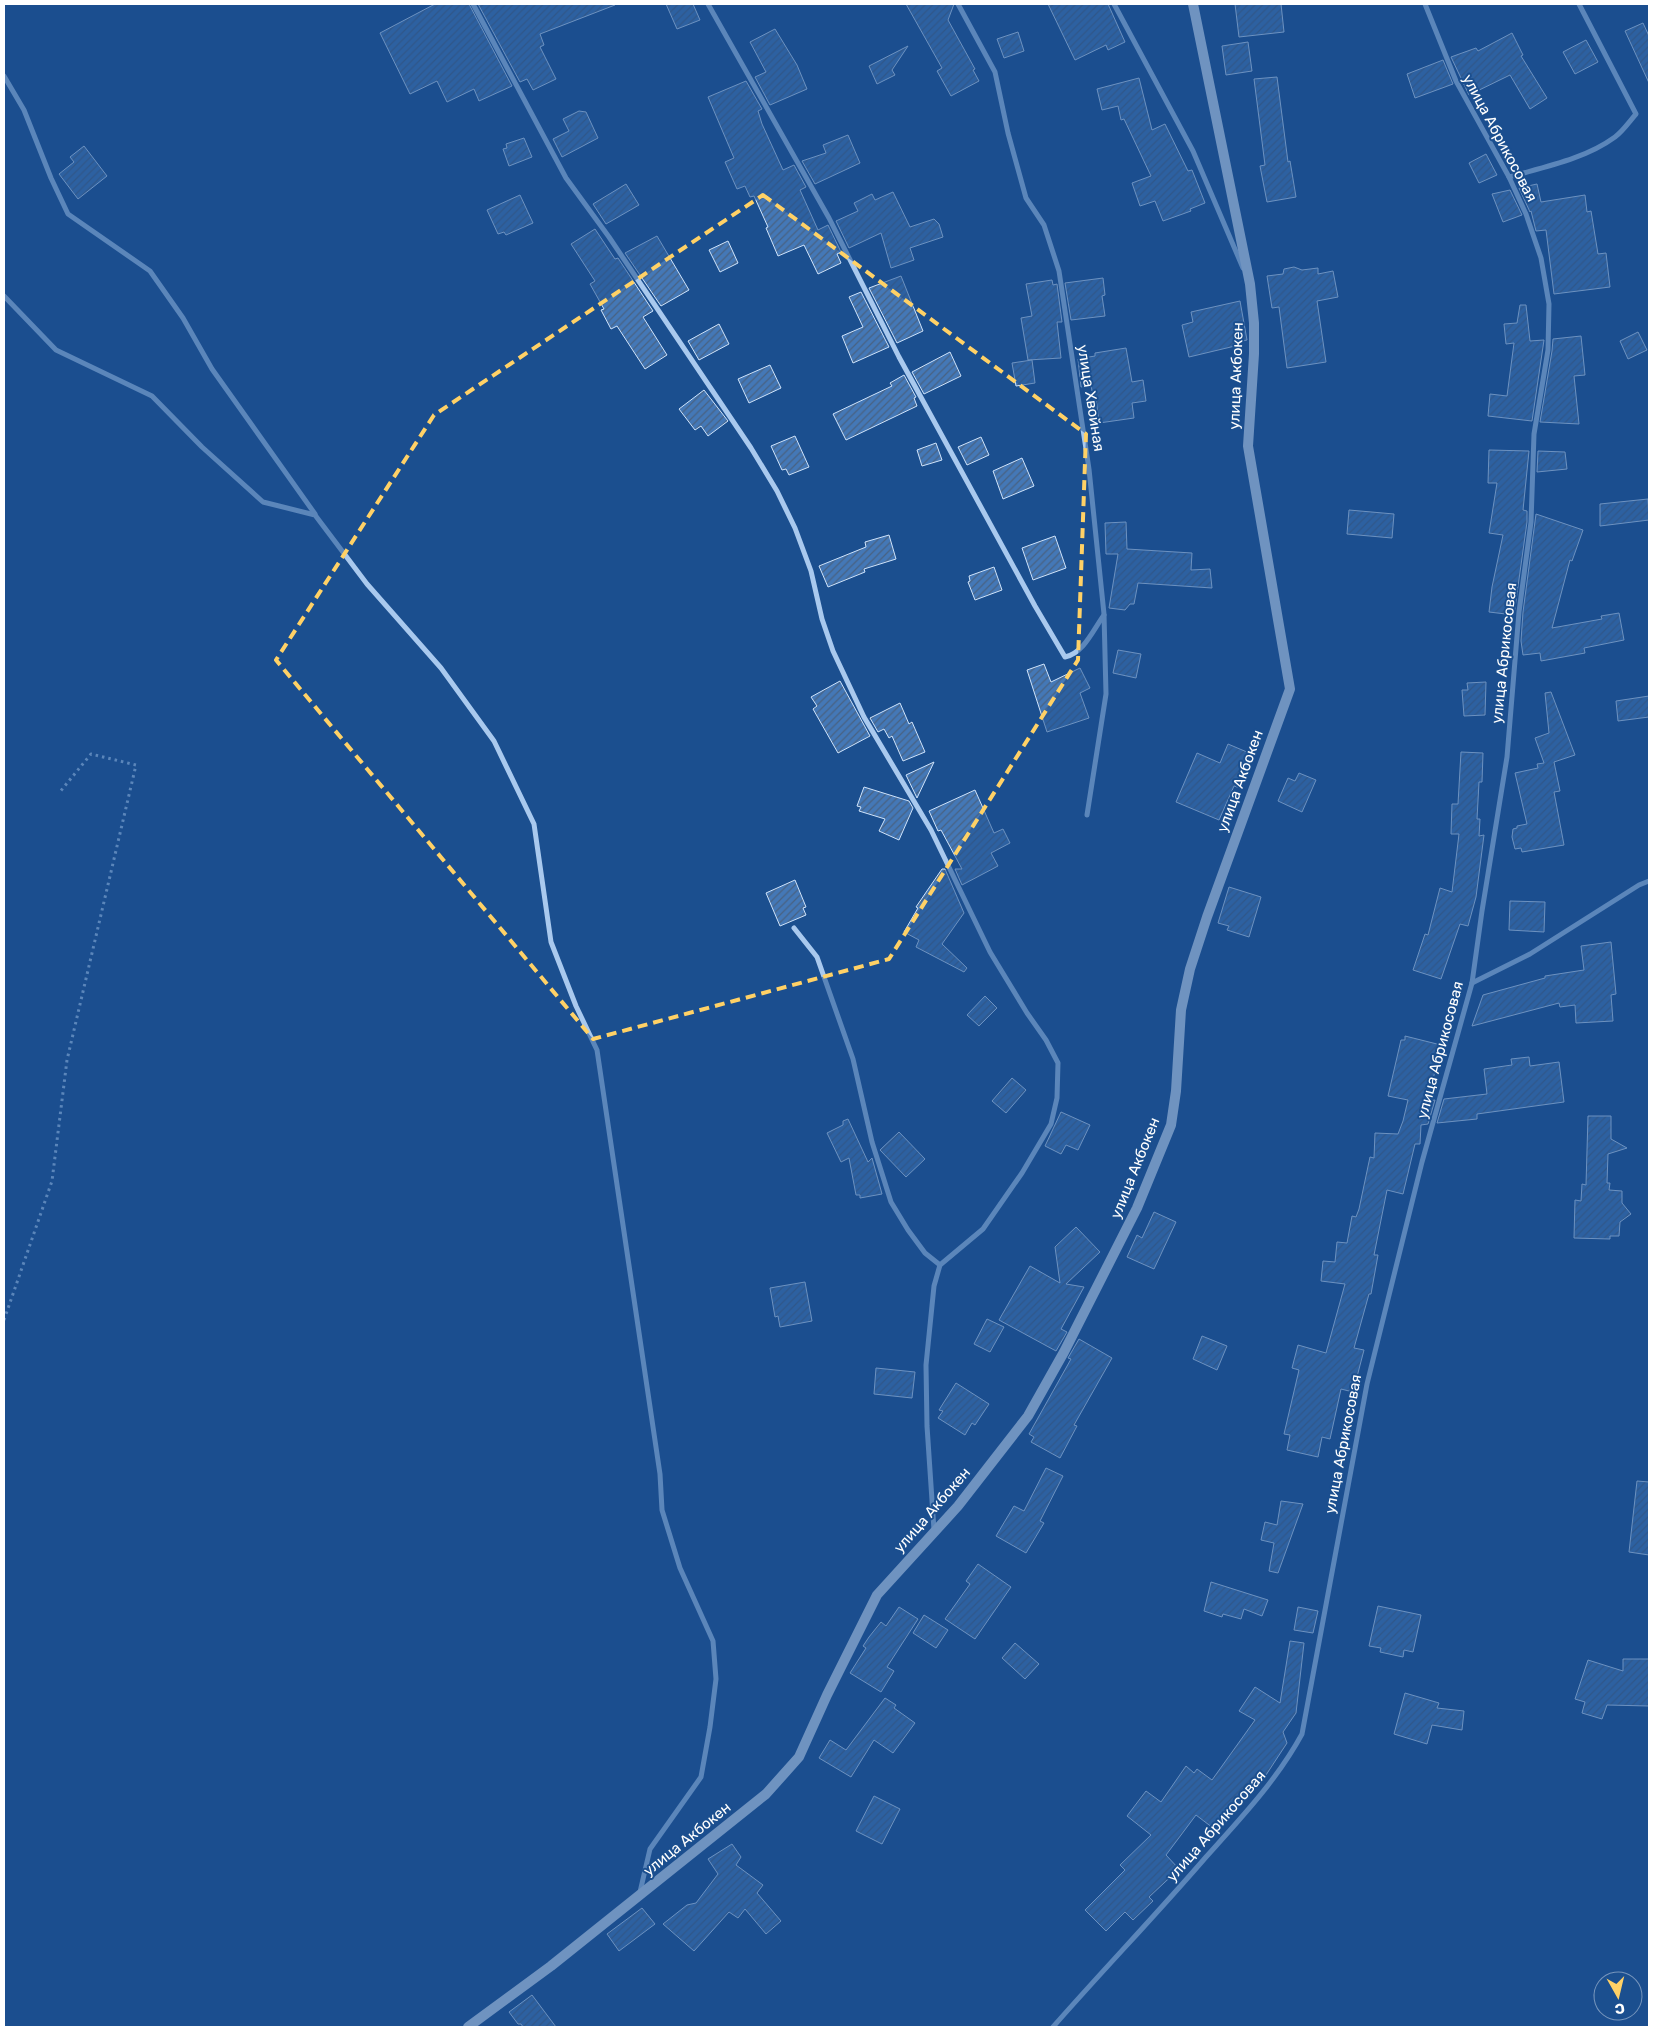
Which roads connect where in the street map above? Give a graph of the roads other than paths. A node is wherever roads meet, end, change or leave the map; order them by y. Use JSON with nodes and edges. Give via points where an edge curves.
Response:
{"nodes":[{"id":1,"x":473,"y":4,"type":"edge"},
{"id":2,"x":708,"y":4,"type":"edge"},
{"id":3,"x":958,"y":4,"type":"edge"},
{"id":4,"x":1114,"y":4,"type":"edge"},
{"id":5,"x":1193,"y":4,"type":"edge"},
{"id":6,"x":1426,"y":4,"type":"edge"},
{"id":7,"x":1578,"y":4,"type":"edge"},
{"id":8,"x":4,"y":76,"type":"edge"},
{"id":9,"x":1509,"y":177,"type":"junction"},
{"id":10,"x":1250,"y":284,"type":"junction"},
{"id":11,"x":4,"y":296,"type":"edge"},
{"id":12,"x":315,"y":515,"type":"junction"},
{"id":13,"x":1104,"y":614,"type":"junction"},
{"id":14,"x":1087,"y":815,"type":"dead end"},
{"id":15,"x":1649,"y":880,"type":"edge"},
{"id":16,"x":794,"y":928,"type":"dead end"},
{"id":17,"x":1472,"y":983,"type":"junction"},
{"id":18,"x":940,"y":1265,"type":"junction"},
{"id":19,"x":934,"y":1530,"type":"junction"},
{"id":20,"x":639,"y":1897,"type":"junction"},
{"id":21,"x":468,"y":2027,"type":"edge"},
{"id":22,"x":1053,"y":2027,"type":"edge"}],
"edges":[{"from":1,"to":18,"type":"street","via":[[566,178],[746,440],[777,491],[811,571],[833,651],[864,717],[931,830],[990,952],[1058,1063],[1057,1098],[1051,1124],[983,1228]]},
{"from":2,"to":13,"type":"street","via":[[1065,656],[1075,655]]},
{"from":3,"to":13,"type":"street","name":"улица Хвойная","via":[[995,72],[1026,198],[1044,225],[1059,271],[1089,469]]},
{"from":4,"to":10,"type":"street","via":[[1193,151]]},
{"from":5,"to":10,"type":"street","name":"улица Акбокен"},
{"from":6,"to":9,"type":"street","name":"улица Абрикосовая","via":[[1456,81]]},
{"from":7,"to":9,"type":"street","via":[[1636,114],[1613,138],[1577,157]]},
{"from":8,"to":12,"type":"street","via":[[24,110],[68,214],[150,271],[183,318],[212,369]]},
{"from":9,"to":17,"type":"street","name":"улица Абрикосовая","via":[[1541,258],[1549,304],[1548,350],[1534,434],[1531,522],[1518,620],[1507,757]]},
{"from":10,"to":19,"type":"street","name":"улица Акбокен","via":[[1254,346],[1248,446],[1290,689],[1190,968],[1181,1010],[1171,1125],[1159,1157],[1100,1284],[1028,1416],[958,1506]]},
{"from":11,"to":12,"type":"street","via":[[56,350],[152,396],[263,502]]},
{"from":12,"to":20,"type":"street","via":[[367,584],[441,668],[494,741],[534,824],[551,942],[597,1050],[660,1474],[662,1510],[680,1568],[712,1641],[716,1680],[702,1777],[650,1848]]},
{"from":13,"to":14,"type":"street","name":"улица Хвойная","via":[[1106,694]]},
{"from":15,"to":17,"type":"street","via":[[1530,954]]},
{"from":16,"to":18,"type":"street","via":[[817,957],[852,1059],[872,1142],[891,1202],[925,1253]]},
{"from":17,"to":22,"type":"street","name":"улица Абрикосовая","via":[[1422,1162],[1367,1384],[1302,1734],[1287,1762],[1262,1794]]},
{"from":18,"to":19,"type":"street","via":[[934,1286],[926,1365],[926,1426]]},
{"from":19,"to":20,"type":"street","name":"улица Акбокен","via":[[877,1596],[799,1757],[766,1794]]},
{"from":20,"to":21,"type":"street","name":"улица Акбокен"}]}
